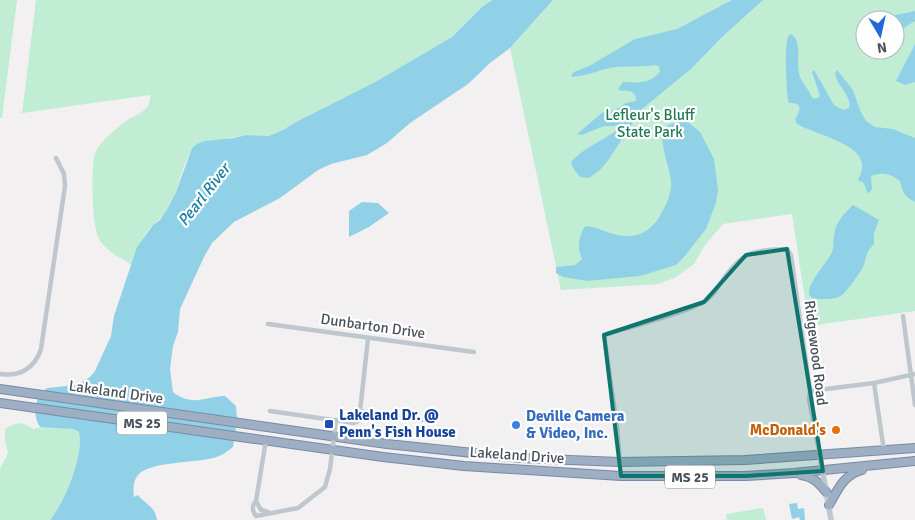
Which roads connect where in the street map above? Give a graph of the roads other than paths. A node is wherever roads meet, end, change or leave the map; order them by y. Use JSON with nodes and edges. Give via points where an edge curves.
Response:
{"nodes":[{"id":1,"x":56,"y":158,"type":"dead end"},
{"id":2,"x":903,"y":316,"type":"dead end"},
{"id":3,"x":268,"y":324,"type":"dead end"},
{"id":4,"x":368,"y":339,"type":"junction"},
{"id":5,"x":474,"y":352,"type":"dead end"},
{"id":6,"x":0,"y":374,"type":"edge"},
{"id":7,"x":913,"y":375,"type":"edge"},
{"id":8,"x":874,"y":383,"type":"junction"},
{"id":9,"x":0,"y":389,"type":"edge"},
{"id":10,"x":810,"y":391,"type":"junction"},
{"id":11,"x":0,"y":403,"type":"edge"},
{"id":12,"x":915,"y":405,"type":"edge"},
{"id":13,"x":360,"y":411,"type":"junction"},
{"id":14,"x":270,"y":412,"type":"dead end"},
{"id":15,"x":336,"y":420,"type":"junction"},
{"id":16,"x":432,"y":421,"type":"dead end"},
{"id":17,"x":333,"y":436,"type":"junction"},
{"id":18,"x":266,"y":440,"type":"junction"},
{"id":19,"x":915,"y":448,"type":"edge"},
{"id":20,"x":333,"y":450,"type":"junction"},
{"id":21,"x":884,"y":450,"type":"junction"},
{"id":22,"x":820,"y":456,"type":"junction"},
{"id":23,"x":915,"y":461,"type":"edge"},
{"id":24,"x":619,"y":462,"type":"junction"},
{"id":25,"x":884,"y":465,"type":"junction"},
{"id":26,"x":823,"y":471,"type":"junction"},
{"id":27,"x":794,"y":474,"type":"junction"},
{"id":28,"x":622,"y":476,"type":"junction"},
{"id":29,"x":827,"y":493,"type":"junction"},
{"id":30,"x":829,"y":505,"type":"junction"},
{"id":31,"x":831,"y":520,"type":"edge"}],
"edges":[{"from":1,"to":6,"type":"street","via":[[64,174],[65,186],[41,349],[30,368],[14,375]]},
{"from":2,"to":7,"type":"street"},
{"from":3,"to":4,"type":"street","name":"Dunbarton Drive"},
{"from":4,"to":5,"type":"street","name":"Dunbarton Drive"},
{"from":4,"to":13,"type":"street"},
{"from":7,"to":8,"type":"street"},
{"from":7,"to":12,"type":"street"},
{"from":8,"to":10,"type":"street"},
{"from":8,"to":21,"type":"street"},
{"from":9,"to":17,"type":"highway","name":"Lakeland Drive","number":"MS 25"},
{"from":10,"to":22,"type":"street","name":"Ridgewood Road"},
{"from":10,"to":24,"type":"street","name":"Ridgewood Road","via":[[791,255],[787,249],[746,255],[735,263],[704,302],[604,335]]},
{"from":11,"to":18,"type":"highway","name":"Lakeland Drive","number":"MS 25"},
{"from":13,"to":15,"type":"street","via":[[360,420],[354,423]]},
{"from":13,"to":16,"type":"street"},
{"from":14,"to":15,"type":"street"},
{"from":15,"to":17,"type":"street"},
{"from":17,"to":20,"type":"street"},
{"from":17,"to":24,"type":"highway","name":"Lakeland Drive","number":"MS 25","via":[[464,453]]},
{"from":18,"to":20,"type":"highway","name":"Lakeland Drive","number":"MS 25"},
{"from":18,"to":20,"type":"street","via":[[253,510],[256,516],[298,508],[325,487]]},
{"from":19,"to":21,"type":"highway","name":"Lakeland Drive","number":"MS 25"},
{"from":20,"to":28,"type":"highway","name":"Lakeland Drive","number":"MS 25","via":[[464,466]]},
{"from":21,"to":22,"type":"highway","name":"Lakeland Drive","number":"MS 25"},
{"from":22,"to":24,"type":"highway","name":"Lakeland Drive","number":"MS 25"},
{"from":22,"to":26,"type":"street","name":"Ridgewood Road"},
{"from":23,"to":25,"type":"highway","name":"Lakeland Drive","number":"MS 25"},
{"from":24,"to":28,"type":"street"},
{"from":25,"to":26,"type":"highway","name":"Lakeland Drive","number":"MS 25"},
{"from":25,"to":30,"type":"highway","via":[[849,475]]},
{"from":26,"to":27,"type":"highway","name":"Lakeland Drive","number":"MS 25"},
{"from":26,"to":29,"type":"street","name":"Ridgewood Road"},
{"from":27,"to":28,"type":"highway","name":"Lakeland Drive","number":"MS 25"},
{"from":27,"to":29,"type":"highway","via":[[813,478]]},
{"from":29,"to":30,"type":"street","name":"Ridgewood Road"},
{"from":30,"to":31,"type":"street","name":"Ridgewood Road"}]}
